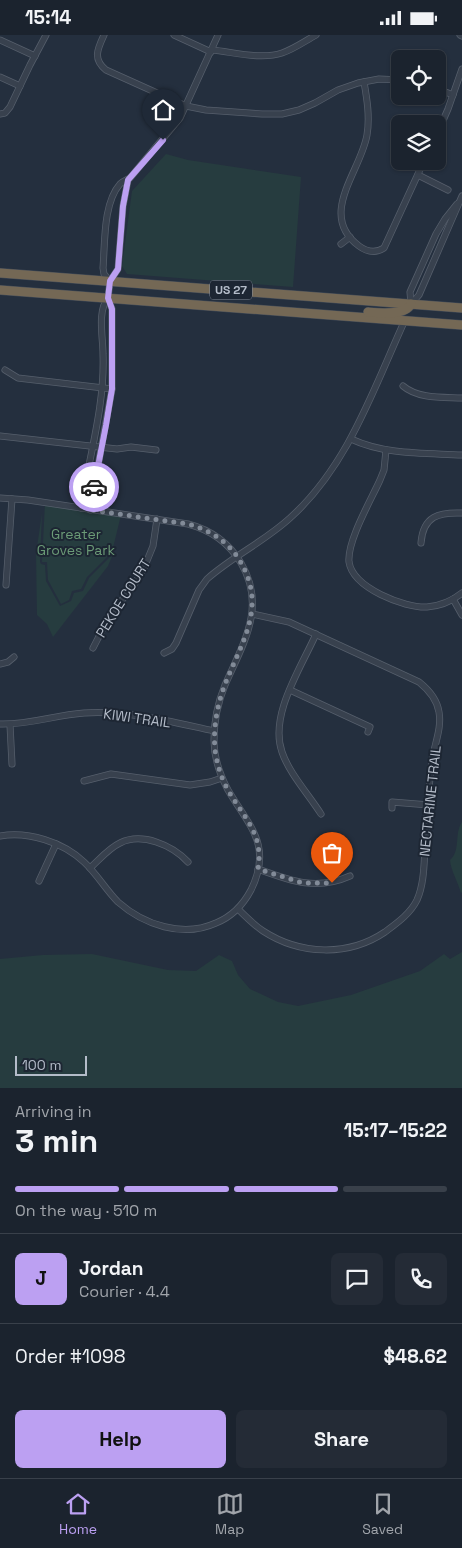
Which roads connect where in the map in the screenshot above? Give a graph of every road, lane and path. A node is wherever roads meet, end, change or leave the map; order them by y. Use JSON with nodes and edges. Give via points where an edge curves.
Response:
{"nodes":[{"id":1,"x":46,"y":35,"type":"edge"},
{"id":2,"x":104,"y":35,"type":"edge"},
{"id":3,"x":174,"y":35,"type":"edge"},
{"id":4,"x":218,"y":35,"type":"edge"},
{"id":5,"x":316,"y":35,"type":"edge"},
{"id":6,"x":0,"y":40,"type":"edge"},
{"id":7,"x":211,"y":51,"type":"junction"},
{"id":8,"x":35,"y":56,"type":"junction"},
{"id":9,"x":462,"y":69,"type":"edge"},
{"id":10,"x":0,"y":77,"type":"edge"},
{"id":11,"x":391,"y":80,"type":"edge"},
{"id":12,"x":364,"y":81,"type":"junction"},
{"id":13,"x":20,"y":87,"type":"junction"},
{"id":14,"x":446,"y":92,"type":"edge"},
{"id":15,"x":453,"y":95,"type":"junction"},
{"id":16,"x":186,"y":106,"type":"junction"},
{"id":17,"x":0,"y":114,"type":"edge"},
{"id":18,"x":445,"y":115,"type":"edge"},
{"id":19,"x":420,"y":170,"type":"edge"},
{"id":20,"x":418,"y":175,"type":"junction"},
{"id":21,"x":128,"y":180,"type":"junction"},
{"id":22,"x":448,"y":190,"type":"dead end"},
{"id":23,"x":461,"y":199,"type":"edge"},
{"id":24,"x":350,"y":237,"type":"junction"},
{"id":25,"x":341,"y":244,"type":"dead end"},
{"id":26,"x":423,"y":263,"type":"junction"},
{"id":27,"x":432,"y":267,"type":"junction"},
{"id":28,"x":0,"y":273,"type":"edge"},
{"id":29,"x":110,"y":281,"type":"junction"},
{"id":30,"x":0,"y":289,"type":"edge"},
{"id":31,"x":108,"y":298,"type":"junction"},
{"id":32,"x":411,"y":304,"type":"junction"},
{"id":33,"x":462,"y":308,"type":"edge"},
{"id":34,"x":282,"y":311,"type":"junction"},
{"id":35,"x":405,"y":320,"type":"junction"},
{"id":36,"x":462,"y":325,"type":"edge"},
{"id":37,"x":5,"y":370,"type":"dead end"},
{"id":38,"x":403,"y":386,"type":"dead end"},
{"id":39,"x":102,"y":388,"type":"junction"},
{"id":40,"x":112,"y":389,"type":"junction"},
{"id":41,"x":462,"y":397,"type":"edge"},
{"id":42,"x":0,"y":436,"type":"edge"},
{"id":43,"x":351,"y":439,"type":"junction"},
{"id":44,"x":92,"y":447,"type":"junction"},
{"id":45,"x":102,"y":448,"type":"junction"},
{"id":46,"x":156,"y":450,"type":"dead end"},
{"id":47,"x":386,"y":450,"type":"junction"},
{"id":48,"x":462,"y":455,"type":"edge"},
{"id":49,"x":0,"y":498,"type":"edge"},
{"id":50,"x":12,"y":499,"type":"junction"},
{"id":51,"x":81,"y":509,"type":"junction"},
{"id":52,"x":90,"y":510,"type":"junction"},
{"id":53,"x":462,"y":513,"type":"edge"},
{"id":54,"x":158,"y":519,"type":"junction"},
{"id":55,"x":421,"y":543,"type":"dead end"},
{"id":56,"x":238,"y":557,"type":"junction"},
{"id":57,"x":6,"y":585,"type":"dead end"},
{"id":58,"x":462,"y":593,"type":"edge"},
{"id":59,"x":453,"y":599,"type":"junction"},
{"id":60,"x":252,"y":614,"type":"junction"},
{"id":61,"x":462,"y":615,"type":"edge"},
{"id":62,"x":316,"y":634,"type":"junction"},
{"id":63,"x":93,"y":648,"type":"dead end"},
{"id":64,"x":164,"y":653,"type":"dead end"},
{"id":65,"x":14,"y":657,"type":"dead end"},
{"id":66,"x":0,"y":664,"type":"edge"},
{"id":67,"x":290,"y":690,"type":"junction"},
{"id":68,"x":0,"y":724,"type":"edge"},
{"id":69,"x":10,"y":725,"type":"junction"},
{"id":70,"x":214,"y":731,"type":"junction"},
{"id":71,"x":368,"y":732,"type":"dead end"},
{"id":72,"x":12,"y":764,"type":"dead end"},
{"id":73,"x":222,"y":778,"type":"junction"},
{"id":74,"x":84,"y":781,"type":"dead end"},
{"id":75,"x":428,"y":805,"type":"junction"},
{"id":76,"x":392,"y":807,"type":"dead end"},
{"id":77,"x":321,"y":814,"type":"dead end"},
{"id":78,"x":0,"y":836,"type":"edge"},
{"id":79,"x":56,"y":844,"type":"junction"},
{"id":80,"x":188,"y":862,"type":"dead end"},
{"id":81,"x":90,"y":868,"type":"junction"},
{"id":82,"x":258,"y":869,"type":"junction"},
{"id":83,"x":350,"y":876,"type":"dead end"},
{"id":84,"x":39,"y":881,"type":"dead end"},
{"id":85,"x":238,"y":909,"type":"junction"}],
"edges":[{"from":1,"to":8,"type":"street"},
{"from":2,"to":16,"type":"street","via":[[96,55],[101,66]]},
{"from":3,"to":7,"type":"street"},
{"from":4,"to":7,"type":"street"},
{"from":5,"to":7,"type":"street","via":[[286,52],[273,55]]},
{"from":6,"to":8,"type":"street"},
{"from":7,"to":16,"type":"street"},
{"from":8,"to":13,"type":"street"},
{"from":9,"to":15,"type":"street"},
{"from":10,"to":13,"type":"street"},
{"from":11,"to":12,"type":"street"},
{"from":12,"to":16,"type":"street","via":[[338,90],[305,108],[282,113],[206,110]]},
{"from":12,"to":24,"type":"street","via":[[368,132],[341,205],[342,223]]},
{"from":13,"to":17,"type":"street","via":[[9,109]]},
{"from":14,"to":15,"type":"street"},
{"from":15,"to":18,"type":"street"},
{"from":16,"to":21,"type":"street","via":[[176,125]]},
{"from":19,"to":20,"type":"street"},
{"from":20,"to":22,"type":"street"},
{"from":20,"to":24,"type":"street","via":[[384,248],[366,251]]},
{"from":21,"to":29,"type":"street","via":[[118,269]]},
{"from":21,"to":29,"type":"street","via":[[120,185],[108,213],[103,269]]},
{"from":23,"to":26,"type":"street","via":[[442,224]]},
{"from":23,"to":27,"type":"street"},
{"from":24,"to":25,"type":"street"},
{"from":26,"to":27,"type":"street"},
{"from":26,"to":32,"type":"street","via":[[410,292]]},
{"from":27,"to":32,"type":"street","via":[[418,298]]},
{"from":28,"to":29,"type":"highway","number":"US 27"},
{"from":29,"to":31,"type":"street"},
{"from":29,"to":32,"type":"highway","number":"US 27"},
{"from":30,"to":31,"type":"highway","number":"US 27"},
{"from":31,"to":34,"type":"highway","number":"US 27"},
{"from":31,"to":39,"type":"street","via":[[103,308]]},
{"from":31,"to":40,"type":"street","via":[[112,309]]},
{"from":32,"to":33,"type":"highway","number":"US 27"},
{"from":32,"to":34,"type":"highway","via":[[400,311],[292,307]]},
{"from":34,"to":35,"type":"highway","number":"US 27"},
{"from":35,"to":36,"type":"highway","number":"US 27"},
{"from":35,"to":43,"type":"street"},
{"from":37,"to":39,"type":"street","via":[[18,378]]},
{"from":38,"to":41,"type":"street","via":[[420,394]]},
{"from":39,"to":40,"type":"street"},
{"from":39,"to":44,"type":"street"},
{"from":40,"to":45,"type":"street"},
{"from":42,"to":44,"type":"street"},
{"from":43,"to":47,"type":"street"},
{"from":43,"to":56,"type":"street","via":[[325,481],[304,505]]},
{"from":44,"to":45,"type":"street"},
{"from":44,"to":51,"type":"street"},
{"from":45,"to":46,"type":"street"},
{"from":45,"to":52,"type":"street"},
{"from":47,"to":48,"type":"street"},
{"from":47,"to":59,"type":"street","via":[[384,470],[352,541],[351,568],[356,578],[367,587],[406,605],[431,607]]},
{"from":49,"to":50,"type":"street"},
{"from":50,"to":51,"type":"street"},
{"from":50,"to":57,"type":"street"},
{"from":51,"to":52,"type":"street"},
{"from":52,"to":54,"type":"street"},
{"from":53,"to":55,"type":"street","via":[[434,517],[425,527]]},
{"from":54,"to":56,"type":"street","via":[[208,531]]},
{"from":54,"to":63,"type":"street","name":"PEKOE COURT","via":[[153,546],[144,568],[110,615]]},
{"from":56,"to":60,"type":"street","via":[[250,583]]},
{"from":56,"to":64,"type":"street","via":[[204,583],[176,643]]},
{"from":58,"to":59,"type":"street"},
{"from":59,"to":61,"type":"street"},
{"from":60,"to":62,"type":"street","name":"NECTARINE TRAIL","via":[[279,618]]},
{"from":60,"to":70,"type":"street","via":[[220,698]]},
{"from":62,"to":67,"type":"street"},
{"from":62,"to":75,"type":"street","name":"NECTARINE TRAIL","via":[[415,680],[432,695],[440,718]]},
{"from":65,"to":66,"type":"street"},
{"from":67,"to":71,"type":"street","via":[[370,727]]},
{"from":67,"to":77,"type":"street","via":[[280,715],[279,743],[288,765]]},
{"from":68,"to":69,"type":"street","name":"KIWI TRAIL"},
{"from":69,"to":70,"type":"street","name":"KIWI TRAIL","via":[[97,712],[133,715]]},
{"from":69,"to":72,"type":"street"},
{"from":70,"to":73,"type":"street","via":[[215,753]]},
{"from":73,"to":74,"type":"street","via":[[190,785],[110,774]]},
{"from":73,"to":82,"type":"street","via":[[253,828],[258,847]]},
{"from":75,"to":76,"type":"street","via":[[392,802]]},
{"from":75,"to":85,"type":"street","name":"NECTARINE TRAIL","via":[[423,877],[418,897],[410,911],[372,940],[339,949],[304,948],[270,935]]},
{"from":78,"to":79,"type":"street","via":[[22,835]]},
{"from":79,"to":81,"type":"street"},
{"from":79,"to":84,"type":"street"},
{"from":80,"to":81,"type":"street","via":[[171,848],[133,839],[116,845]]},
{"from":81,"to":85,"type":"street","via":[[129,910],[159,925],[189,930],[206,927]]},
{"from":82,"to":83,"type":"street","via":[[291,881],[312,884],[332,883]]},
{"from":82,"to":85,"type":"street","via":[[252,888]]}]}
